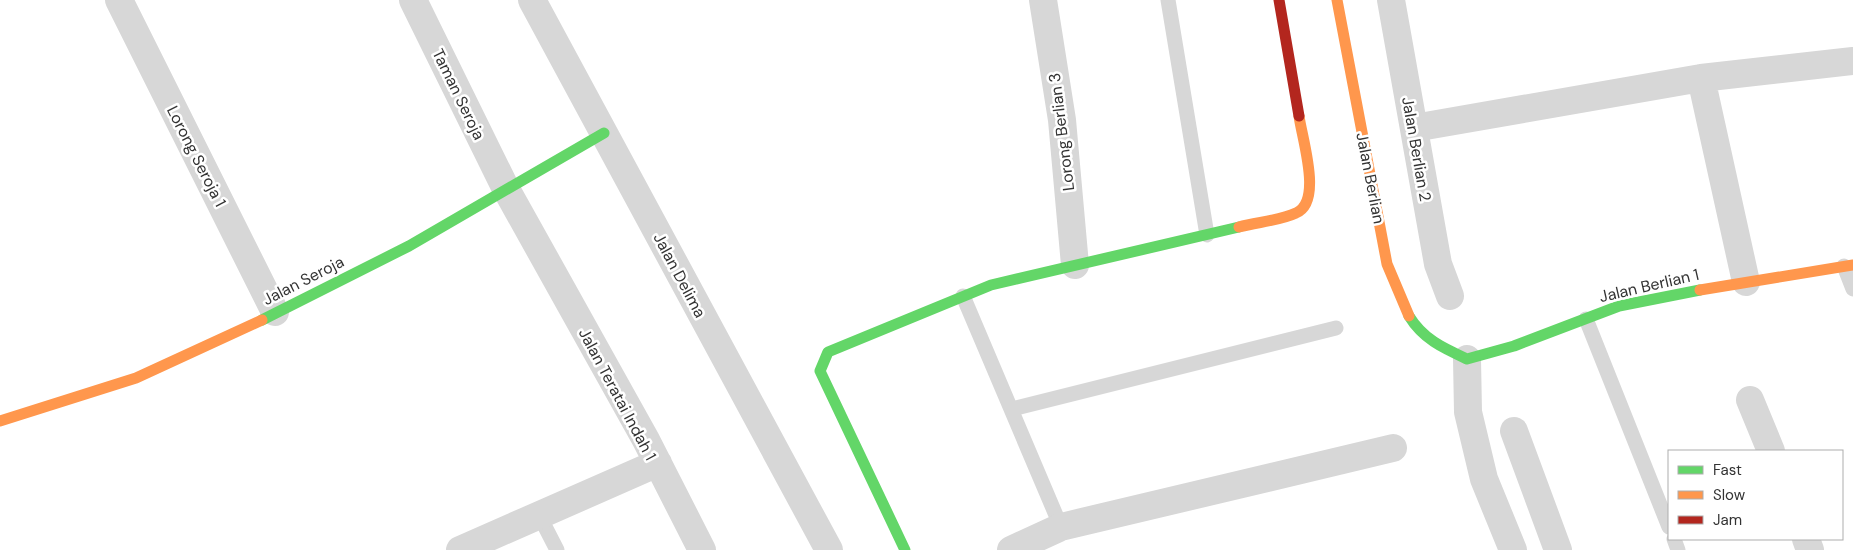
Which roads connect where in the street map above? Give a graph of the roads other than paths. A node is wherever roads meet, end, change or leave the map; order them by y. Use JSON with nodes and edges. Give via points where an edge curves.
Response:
{"nodes":[{"id":1,"x":118,"y":0,"type":"edge"},
{"id":2,"x":413,"y":0,"type":"edge"},
{"id":3,"x":532,"y":0,"type":"edge"},
{"id":4,"x":1042,"y":0,"type":"edge"},
{"id":5,"x":1168,"y":0,"type":"edge"},
{"id":6,"x":1278,"y":0,"type":"edge"},
{"id":7,"x":1337,"y":0,"type":"edge"},
{"id":8,"x":1392,"y":0,"type":"edge"},
{"id":9,"x":1853,"y":61,"type":"edge"},
{"id":10,"x":1701,"y":78,"type":"junction"},
{"id":11,"x":1414,"y":128,"type":"junction"},
{"id":12,"x":604,"y":133,"type":"junction"},
{"id":13,"x":506,"y":189,"type":"junction"},
{"id":14,"x":1207,"y":235,"type":"junction"},
{"id":15,"x":1075,"y":265,"type":"junction"},
{"id":16,"x":1848,"y":266,"type":"edge"},
{"id":17,"x":1746,"y":282,"type":"junction"},
{"id":18,"x":1853,"y":289,"type":"edge"},
{"id":19,"x":963,"y":296,"type":"junction"},
{"id":20,"x":1450,"y":296,"type":"dead end"},
{"id":21,"x":274,"y":312,"type":"junction"},
{"id":22,"x":1586,"y":318,"type":"junction"},
{"id":23,"x":1336,"y":328,"type":"dead end"},
{"id":24,"x":1467,"y":359,"type":"junction"},
{"id":25,"x":1750,"y":400,"type":"dead end"},
{"id":26,"x":1012,"y":409,"type":"junction"},
{"id":27,"x":0,"y":420,"type":"edge"},
{"id":28,"x":1514,"y":431,"type":"dead end"},
{"id":29,"x":1393,"y":448,"type":"dead end"},
{"id":30,"x":1771,"y":450,"type":"edge"},
{"id":31,"x":658,"y":463,"type":"junction"},
{"id":32,"x":539,"y":515,"type":"junction"},
{"id":33,"x":1668,"y":524,"type":"edge"},
{"id":34,"x":1050,"y":538,"type":"edge"},
{"id":35,"x":460,"y":550,"type":"edge"},
{"id":36,"x":557,"y":550,"type":"edge"},
{"id":37,"x":702,"y":550,"type":"edge"},
{"id":38,"x":829,"y":550,"type":"edge"},
{"id":39,"x":905,"y":550,"type":"edge"},
{"id":40,"x":1010,"y":550,"type":"edge"},
{"id":41,"x":1513,"y":550,"type":"edge"},
{"id":42,"x":1558,"y":550,"type":"edge"}],
"edges":[{"from":1,"to":21,"type":"street","name":"Lorong Seroja 1"},
{"from":2,"to":13,"type":"street","name":"Taman Seroja"},
{"from":3,"to":12,"type":"street","name":"Jalan Delima"},
{"from":4,"to":15,"type":"street","name":"Lorong Berlian 3","via":[[1062,120]]},
{"from":5,"to":14,"type":"lane"},
{"from":6,"to":14,"type":"street","via":[[1311,189],[1308,202],[1297,213]]},
{"from":7,"to":24,"type":"street","name":"Jalan Berlian","via":[[1387,264],[1404,308],[1417,329],[1433,343]]},
{"from":8,"to":11,"type":"street","name":"Jalan Berlian 2"},
{"from":9,"to":10,"type":"street"},
{"from":10,"to":11,"type":"street"},
{"from":10,"to":17,"type":"street"},
{"from":11,"to":20,"type":"street","name":"Jalan Berlian 2","via":[[1438,264]]},
{"from":12,"to":13,"type":"street","name":"Jalan Seroja"},
{"from":12,"to":38,"type":"street","name":"Jalan Delima"},
{"from":13,"to":21,"type":"street","name":"Jalan Seroja","via":[[409,246]]},
{"from":13,"to":31,"type":"street","name":"Jalan Teratai Indah 1"},
{"from":14,"to":15,"type":"street"},
{"from":15,"to":19,"type":"street","via":[[991,285]]},
{"from":16,"to":17,"type":"street","name":"Jalan Berlian 1"},
{"from":16,"to":18,"type":"lane"},
{"from":17,"to":22,"type":"street","name":"Jalan Berlian 1","via":[[1666,295]]},
{"from":19,"to":26,"type":"lane"},
{"from":19,"to":39,"type":"street","via":[[828,352],[820,371]]},
{"from":21,"to":27,"type":"street","name":"Jalan Seroja","via":[[229,337],[136,378]]},
{"from":22,"to":24,"type":"street","name":"Jalan Berlian 1","via":[[1514,346]]},
{"from":22,"to":33,"type":"lane"},
{"from":23,"to":26,"type":"lane"},
{"from":24,"to":41,"type":"street","via":[[1470,422],[1484,479]]},
{"from":25,"to":30,"type":"street"},
{"from":26,"to":34,"type":"lane"},
{"from":28,"to":42,"type":"street"},
{"from":29,"to":34,"type":"street"},
{"from":31,"to":32,"type":"street","name":"Jalan Teratai Indah 1"},
{"from":31,"to":37,"type":"street"},
{"from":32,"to":35,"type":"street","name":"Jalan Teratai Indah 1"},
{"from":32,"to":36,"type":"lane"},
{"from":34,"to":40,"type":"street"}]}
